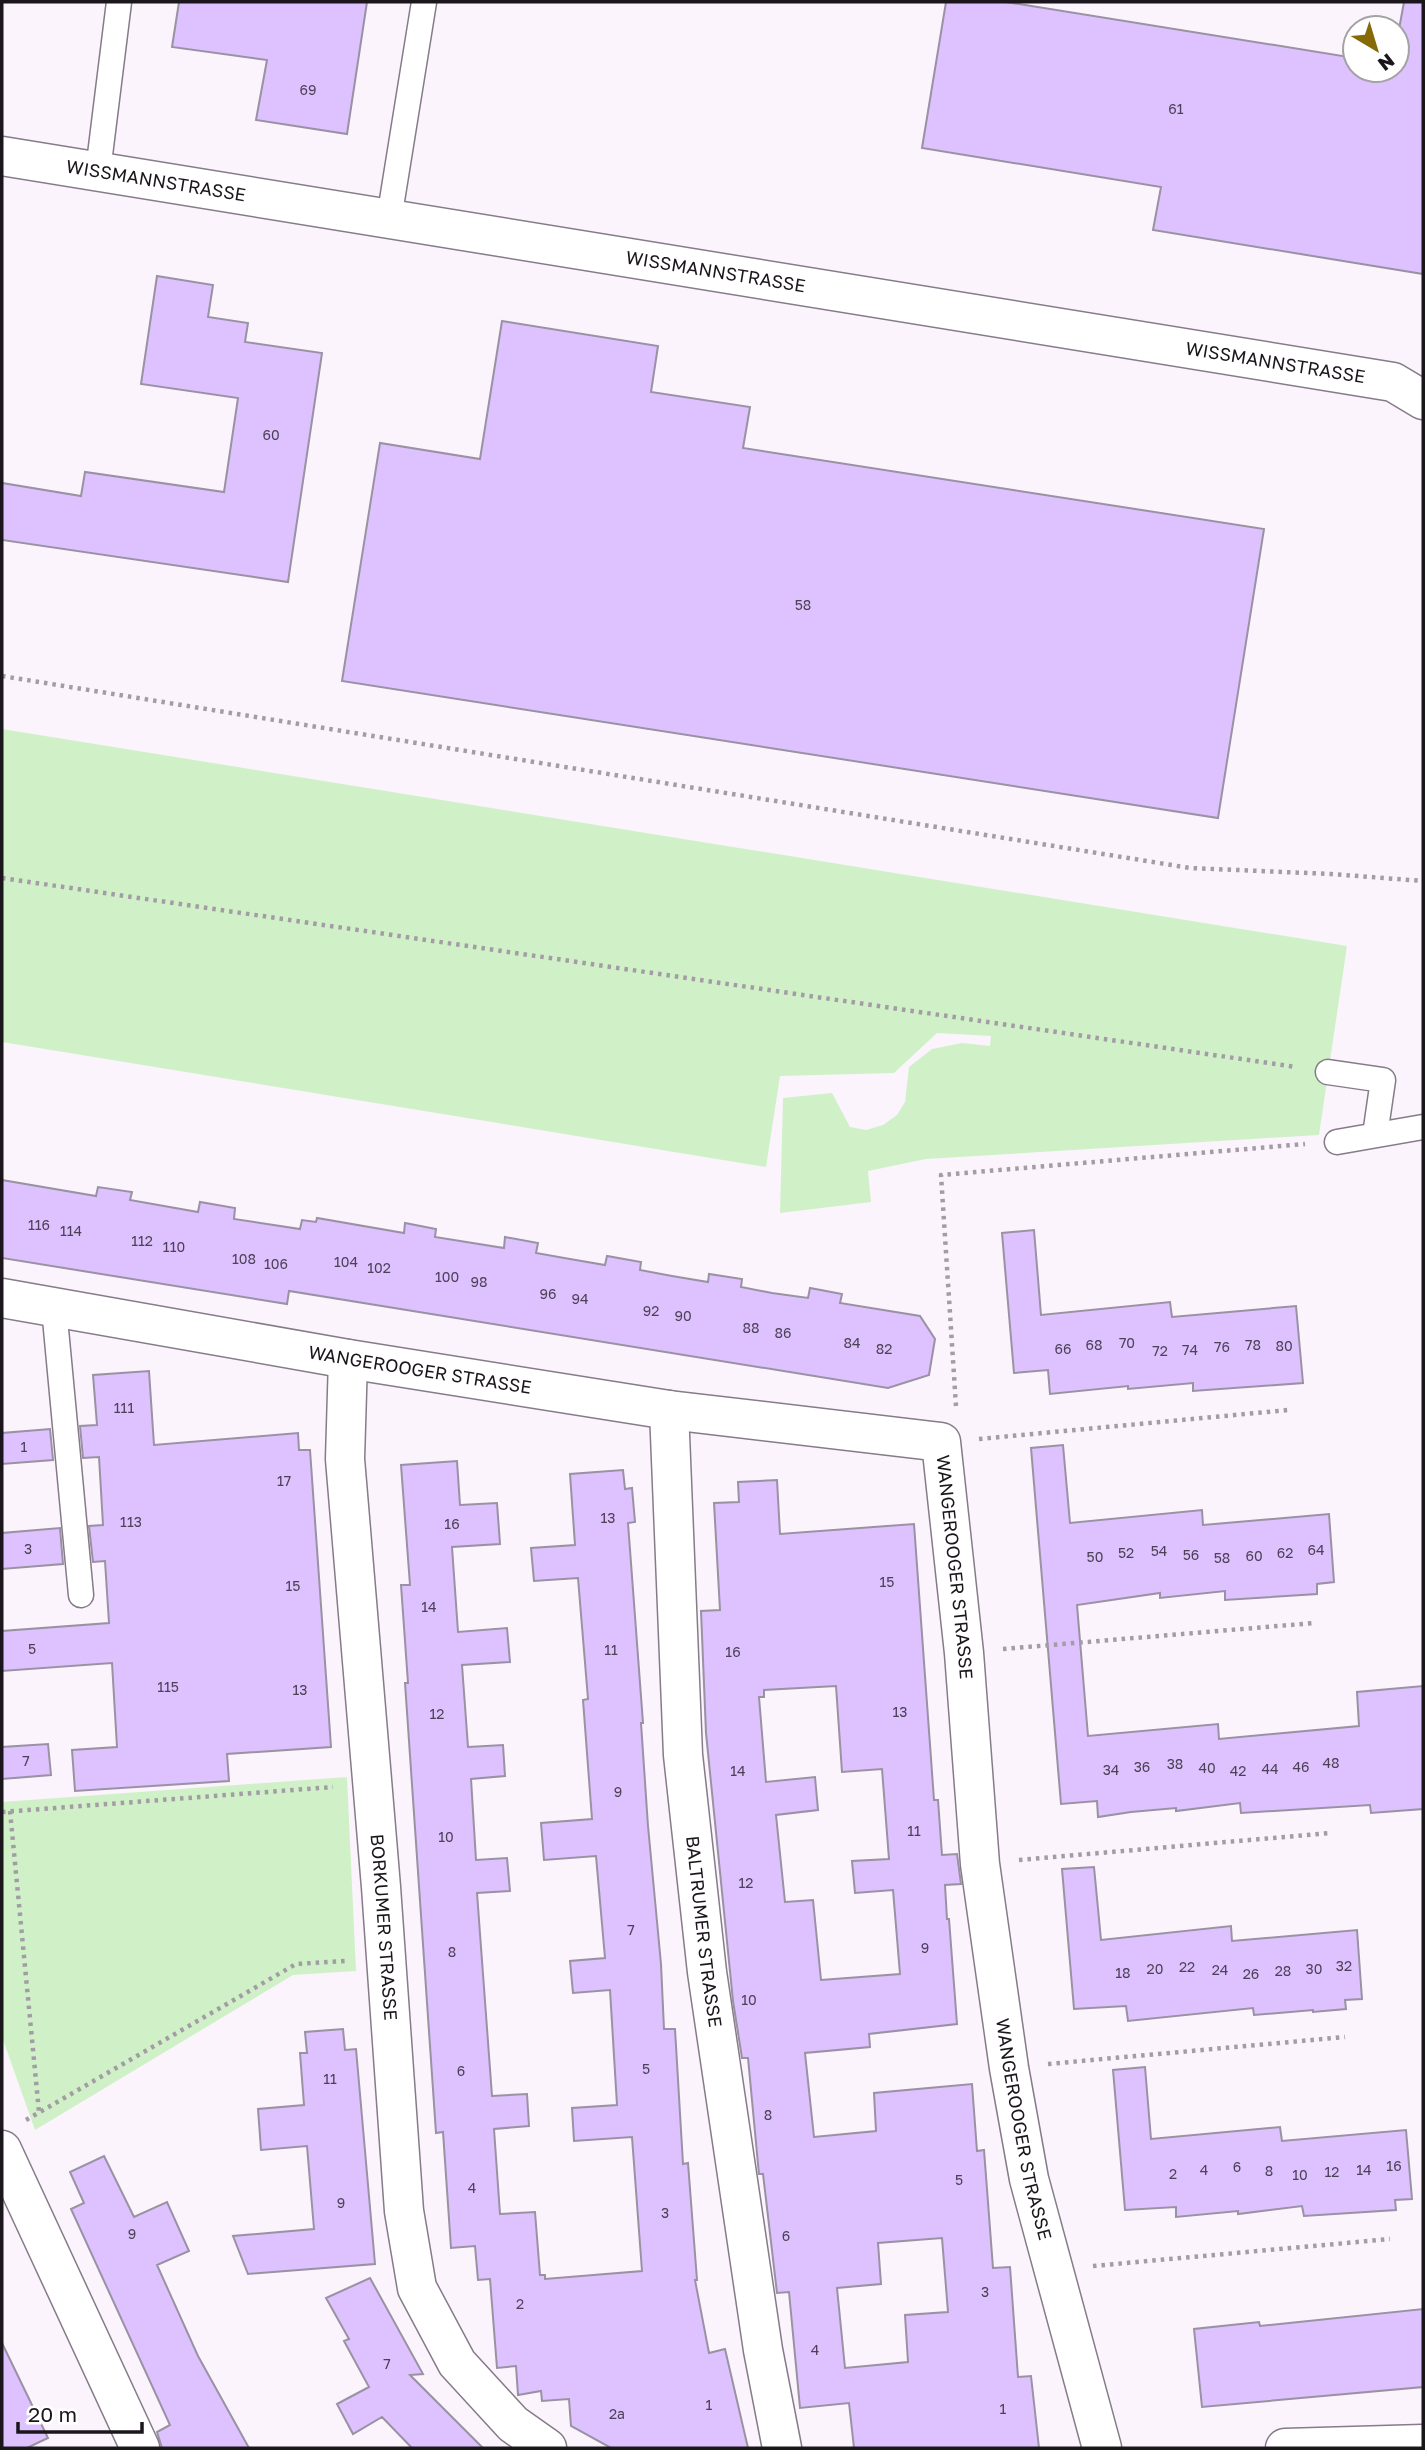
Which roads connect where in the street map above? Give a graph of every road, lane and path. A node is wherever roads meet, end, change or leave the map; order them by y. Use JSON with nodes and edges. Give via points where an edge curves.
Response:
{"nodes":[{"id":1,"x":119,"y":2,"type":"edge"},
{"id":2,"x":424,"y":2,"type":"edge"},
{"id":3,"x":2,"y":156,"type":"edge"},
{"id":4,"x":98,"y":171,"type":"junction"},
{"id":5,"x":389,"y":219,"type":"junction"},
{"id":6,"x":1423,"y":400,"type":"edge"},
{"id":7,"x":2,"y":676,"type":"edge"},
{"id":8,"x":2,"y":878,"type":"edge"},
{"id":9,"x":1423,"y":881,"type":"edge"},
{"id":10,"x":1328,"y":1072,"type":"joint"},
{"id":11,"x":1423,"y":1128,"type":"edge"},
{"id":12,"x":1375,"y":1135,"type":"junction"},
{"id":13,"x":1337,"y":1142,"type":"joint"},
{"id":14,"x":2,"y":1298,"type":"edge"},
{"id":15,"x":54,"y":1307,"type":"junction"},
{"id":16,"x":348,"y":1359,"type":"junction"},
{"id":17,"x":669,"y":1410,"type":"junction"},
{"id":18,"x":1288,"y":1410,"type":"dead end"},
{"id":19,"x":940,"y":1442,"type":"junction"},
{"id":20,"x":80,"y":1595,"type":"dead end"},
{"id":21,"x":1314,"y":1623,"type":"dead end"},
{"id":22,"x":964,"y":1653,"type":"junction"},
{"id":23,"x":372,"y":1784,"type":"junction"},
{"id":24,"x":10,"y":1811,"type":"junction"},
{"id":25,"x":2,"y":1812,"type":"edge"},
{"id":26,"x":1330,"y":1833,"type":"dead end"},
{"id":27,"x":980,"y":1864,"type":"junction"},
{"id":28,"x":386,"y":1959,"type":"junction"},
{"id":29,"x":1345,"y":2037,"type":"dead end"},
{"id":30,"x":1009,"y":2068,"type":"junction"},
{"id":31,"x":39,"y":2112,"type":"junction"},
{"id":32,"x":11,"y":2136,"type":"edge"},
{"id":33,"x":1390,"y":2239,"type":"dead end"},
{"id":34,"x":1054,"y":2270,"type":"junction"},
{"id":35,"x":1423,"y":2444,"type":"edge"},
{"id":36,"x":140,"y":2448,"type":"edge"},
{"id":37,"x":547,"y":2448,"type":"edge"},
{"id":38,"x":782,"y":2448,"type":"edge"},
{"id":39,"x":1102,"y":2448,"type":"edge"},
{"id":40,"x":1286,"y":2448,"type":"edge"}],
"edges":[{"from":1,"to":4,"type":"lane"},
{"from":2,"to":5,"type":"lane"},
{"from":3,"to":4,"type":"street","name":"WISSMANNSTRASSE"},
{"from":4,"to":5,"type":"street","name":"WISSMANNSTRASSE"},
{"from":5,"to":6,"type":"street","name":"WISSMANNSTRASSE","via":[[1393,382]]},
{"from":7,"to":9,"type":"path","via":[[1190,867]]},
{"from":8,"to":10,"type":"path"},
{"from":10,"to":12,"type":"lane","via":[[1383,1080]]},
{"from":11,"to":12,"type":"lane"},
{"from":12,"to":13,"type":"lane"},
{"from":13,"to":19,"type":"path","via":[[941,1175],[957,1404]]},
{"from":14,"to":15,"type":"street","name":"WANGEROOGER STRASSE"},
{"from":15,"to":16,"type":"street","name":"WANGEROOGER STRASSE"},
{"from":15,"to":20,"type":"lane"},
{"from":16,"to":17,"type":"street","name":"WANGEROOGER STRASSE"},
{"from":16,"to":23,"type":"street","name":"BORKUMER STRASSE","via":[[345,1459]]},
{"from":17,"to":19,"type":"street","name":"WANGEROOGER STRASSE"},
{"from":17,"to":38,"type":"street","name":"BALTRUMER STRASSE","via":[[685,1768],[707,1972],[763,2350]]},
{"from":18,"to":19,"type":"path"},
{"from":19,"to":22,"type":"street","name":"WANGEROOGER STRASSE"},
{"from":21,"to":22,"type":"path"},
{"from":22,"to":27,"type":"street","name":"WANGEROOGER STRASSE"},
{"from":23,"to":24,"type":"path"},
{"from":23,"to":28,"type":"street","name":"BORKUMER STRASSE"},
{"from":24,"to":25,"type":"path"},
{"from":24,"to":31,"type":"path"},
{"from":26,"to":27,"type":"path"},
{"from":27,"to":30,"type":"street","name":"WANGEROOGER STRASSE"},
{"from":28,"to":31,"type":"path","via":[[296,1964]]},
{"from":28,"to":37,"type":"street","name":"BORKUMER STRASSE","via":[[404,2211],[417,2288],[457,2363],[513,2424]]},
{"from":29,"to":30,"type":"path"},
{"from":30,"to":34,"type":"street","name":"WANGEROOGER STRASSE","via":[[1030,2179]]},
{"from":31,"to":32,"type":"path"},
{"from":32,"to":36,"type":"street"},
{"from":33,"to":34,"type":"path"},
{"from":34,"to":39,"type":"street","name":"WANGEROOGER STRASSE"},
{"from":35,"to":40,"type":"street"}]}
